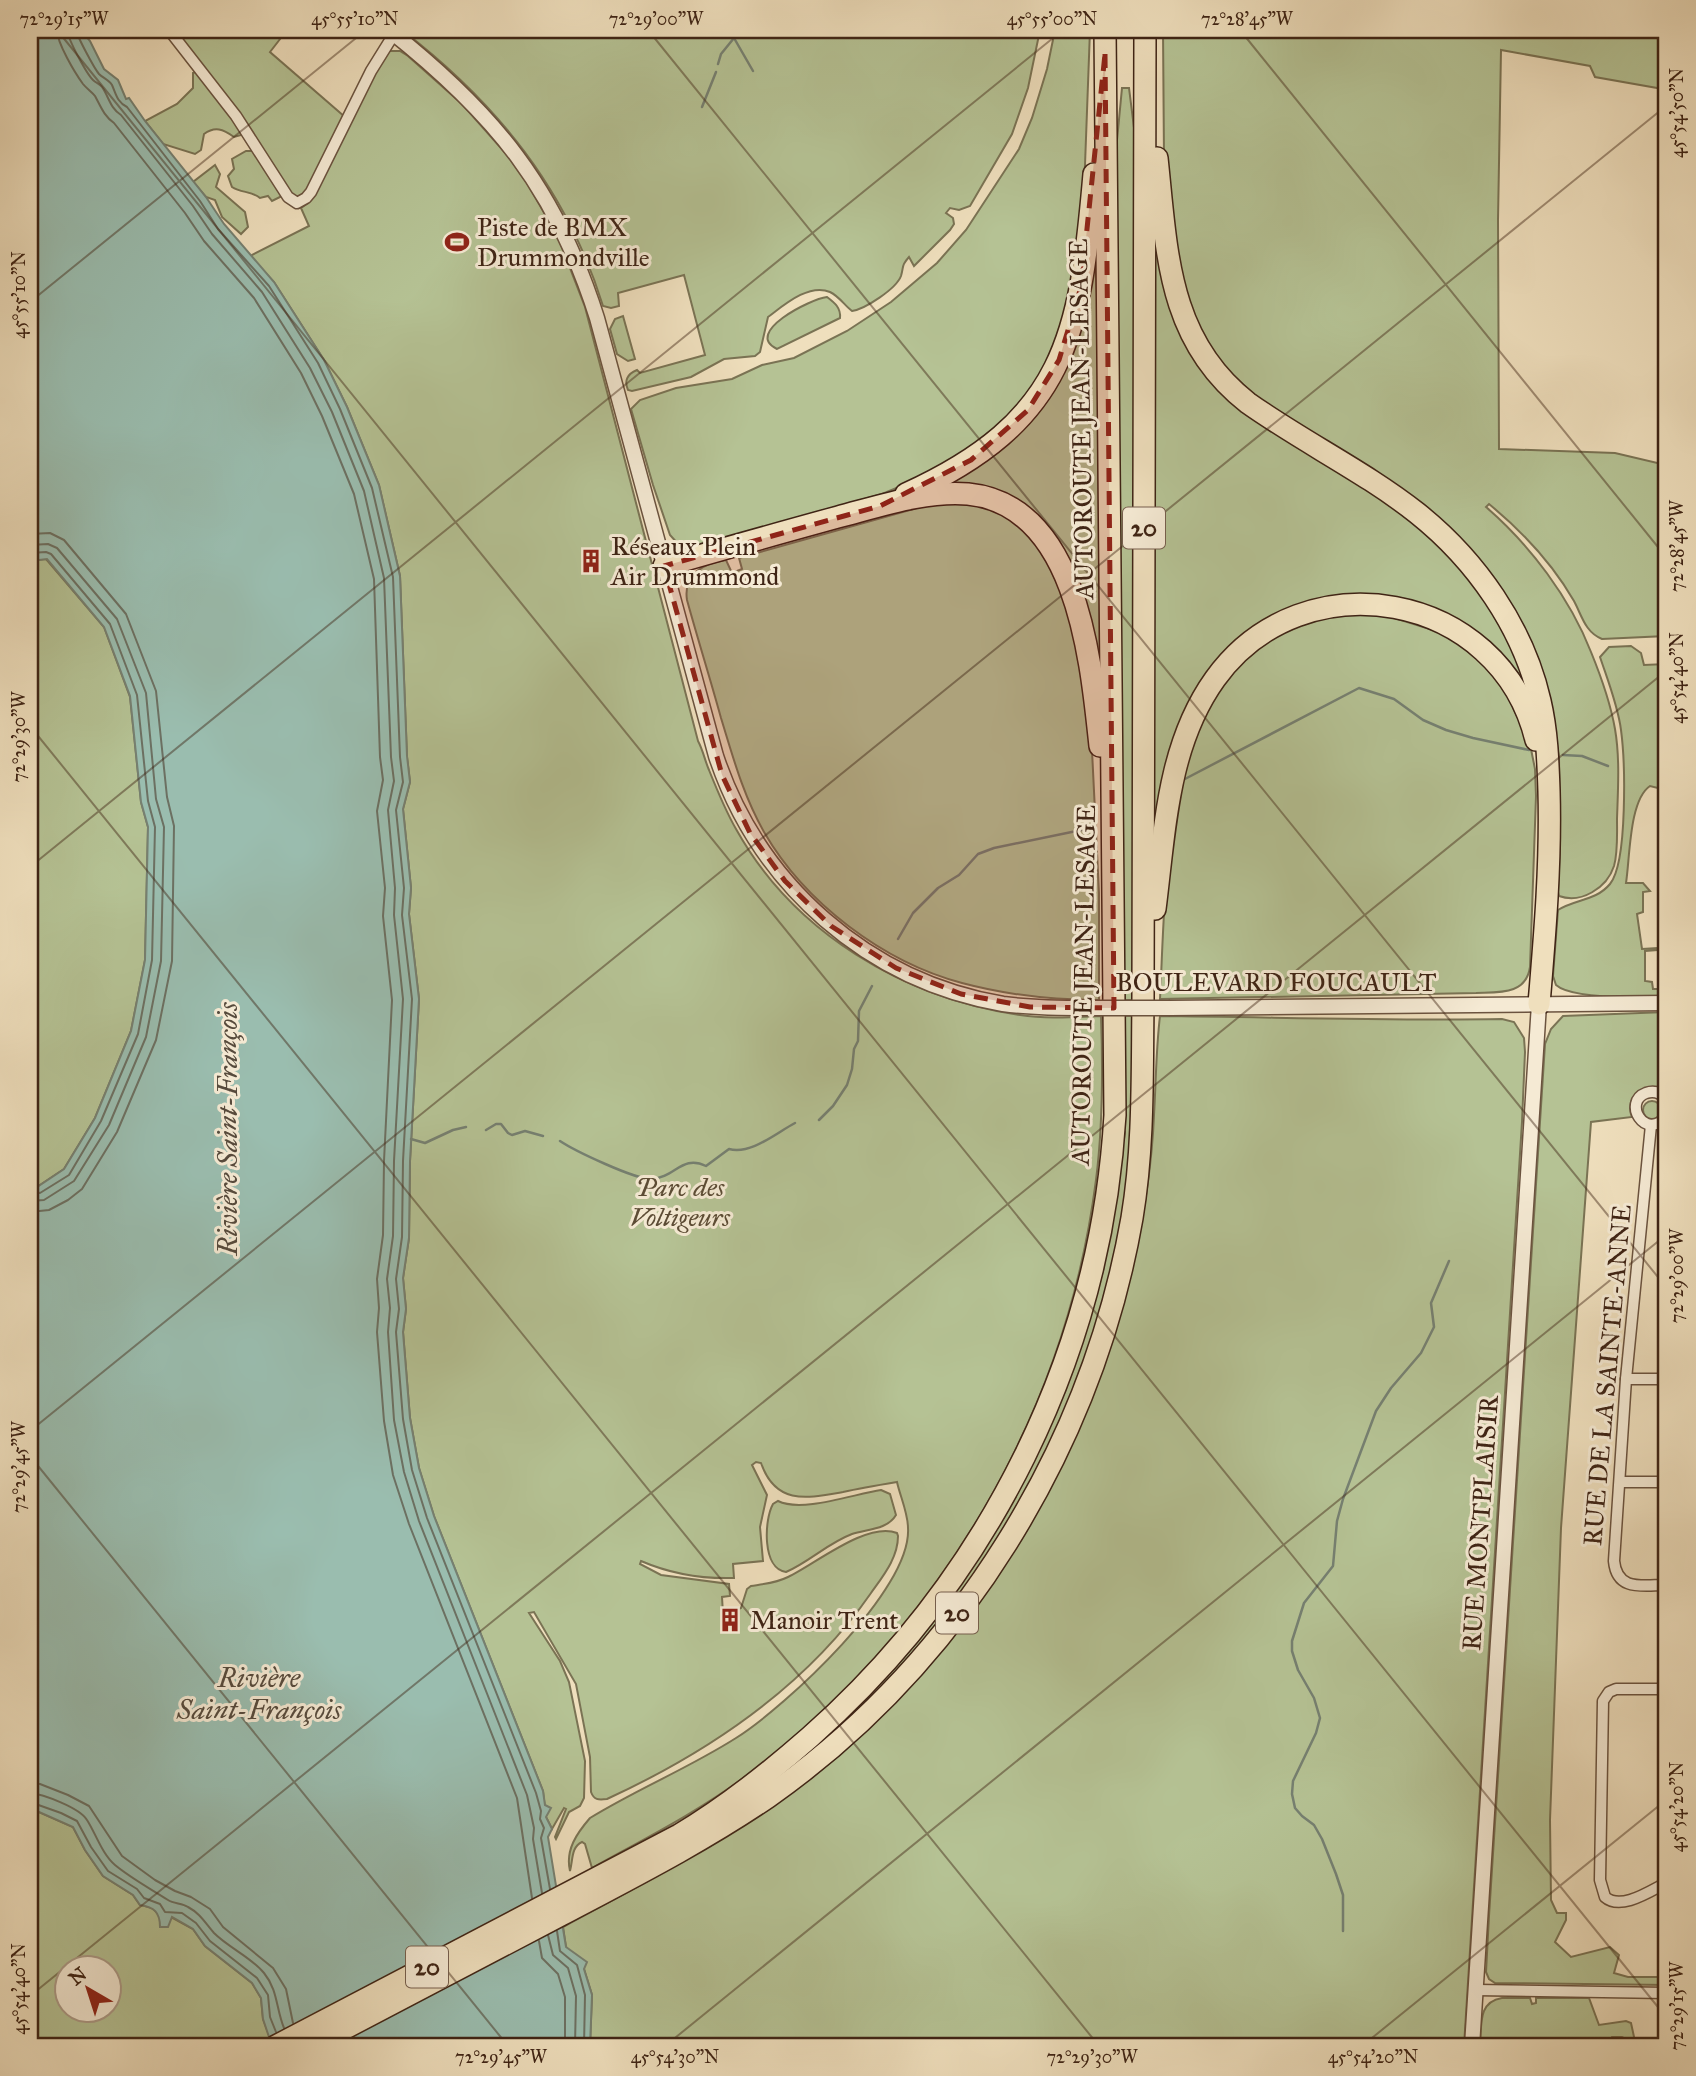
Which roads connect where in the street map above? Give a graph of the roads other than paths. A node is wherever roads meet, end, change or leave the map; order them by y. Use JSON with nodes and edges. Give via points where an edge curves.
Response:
{"nodes":[{"id":1,"x":169,"y":30,"type":"edge"},
{"id":2,"x":1105,"y":30,"type":"edge"},
{"id":3,"x":1145,"y":30,"type":"edge"},
{"id":4,"x":391,"y":32,"type":"edge"},
{"id":5,"x":1105,"y":54,"type":"junction"},
{"id":6,"x":1145,"y":55,"type":"junction"},
{"id":7,"x":880,"y":506,"type":"junction"},
{"id":8,"x":664,"y":565,"type":"junction"},
{"id":9,"x":1549,"y":802,"type":"junction"},
{"id":10,"x":1113,"y":874,"type":"junction"},
{"id":11,"x":1143,"y":1001,"type":"junction"},
{"id":12,"x":1666,"y":1003,"type":"edge"},
{"id":13,"x":1539,"y":1004,"type":"junction"},
{"id":14,"x":1666,"y":1099,"type":"edge"},
{"id":15,"x":1666,"y":1117,"type":"edge"},
{"id":16,"x":1651,"y":1125,"type":"junction"},
{"id":17,"x":1626,"y":1379,"type":"junction"},
{"id":18,"x":1666,"y":1379,"type":"edge"},
{"id":19,"x":1620,"y":1482,"type":"junction"},
{"id":20,"x":1666,"y":1482,"type":"edge"},
{"id":21,"x":1666,"y":1585,"type":"edge"},
{"id":22,"x":1666,"y":1689,"type":"edge"},
{"id":23,"x":1666,"y":1883,"type":"edge"},
{"id":24,"x":579,"y":1897,"type":"junction"},
{"id":25,"x":1476,"y":1990,"type":"junction"},
{"id":26,"x":1666,"y":1993,"type":"edge"},
{"id":27,"x":276,"y":2046,"type":"edge"},
{"id":28,"x":311,"y":2046,"type":"edge"},
{"id":29,"x":1472,"y":2046,"type":"edge"}],
"edges":[{"from":1,"to":4,"type":"street","name":"BOULEVARD FOUCAULT","via":[[236,116],[288,197],[297,203],[311,192]]},
{"from":2,"to":5,"type":"highway","name":"AUTOROUTE JEAN-LESAGE","number":"20"},
{"from":3,"to":6,"type":"highway","name":"AUTOROUTE JEAN-LESAGE","number":"20"},
{"from":4,"to":8,"type":"street","name":"BOULEVARD FOUCAULT","via":[[498,130],[563,228],[597,318]]},
{"from":5,"to":7,"type":"highway","via":[[1083,276],[1055,369],[1033,404],[988,448]]},
{"from":5,"to":10,"type":"highway","name":"AUTOROUTE JEAN-LESAGE","number":"20"},
{"from":6,"to":9,"type":"highway","via":[[1166,253],[1178,302],[1197,345],[1217,374],[1248,404],[1405,504],[1476,571],[1514,631],[1536,684],[1545,729]]},
{"from":6,"to":11,"type":"highway","name":"AUTOROUTE JEAN-LESAGE","number":"20"},
{"from":7,"to":8,"type":"highway"},
{"from":7,"to":10,"type":"highway","via":[[950,494],[990,499],[1024,518],[1052,553],[1073,595],[1089,653]]},
{"from":8,"to":13,"type":"street","name":"BOULEVARD FOUCAULT","bridge":true,"via":[[708,730],[726,783],[756,842],[779,874],[831,926],[867,952],[932,985],[1006,1004],[1048,1008]]},
{"from":9,"to":11,"type":"highway","via":[[1534,732],[1519,694],[1492,659],[1460,632],[1424,615],[1367,603],[1323,608],[1280,623],[1250,642],[1224,667],[1204,696],[1184,742],[1166,813]]},
{"from":9,"to":13,"type":"highway"},
{"from":10,"to":24,"type":"highway","name":"AUTOROUTE JEAN-LESAGE","number":"20","via":[[1115,1104],[1107,1194],[1071,1344],[1012,1483],[939,1600],[890,1659],[835,1714],[720,1809]]},
{"from":11,"to":24,"type":"highway","name":"AUTOROUTE JEAN-LESAGE","number":"20","via":[[1138,1173],[1120,1275],[1098,1351],[1069,1425],[1015,1530],[923,1654],[828,1750],[716,1831]]},
{"from":12,"to":13,"type":"street","name":"BOULEVARD FOUCAULT"},
{"from":13,"to":25,"type":"street","name":"RUE MONTPLAISIR"},
{"from":14,"to":16,"type":"street","name":"RUE DE LA SAINTE-ANNE","via":[[1652,1092],[1638,1100],[1638,1116]]},
{"from":15,"to":16,"type":"street"},
{"from":16,"to":17,"type":"street","name":"RUE DE LA SAINTE-ANNE"},
{"from":17,"to":18,"type":"street"},
{"from":17,"to":19,"type":"street","name":"RUE DE LA SAINTE-ANNE"},
{"from":19,"to":20,"type":"street"},
{"from":19,"to":21,"type":"street","name":"RUE DE LA SAINTE-ANNE","via":[[1616,1574],[1627,1584]]},
{"from":22,"to":23,"type":"street","via":[[1616,1689],[1603,1702],[1600,1880],[1605,1897],[1615,1902]]},
{"from":24,"to":27,"type":"highway","name":"AUTOROUTE JEAN-LESAGE","number":"20"},
{"from":24,"to":28,"type":"highway","name":"AUTOROUTE JEAN-LESAGE","number":"20"},
{"from":25,"to":26,"type":"street"},
{"from":25,"to":29,"type":"street","name":"RUE MONTPLAISIR"}]}
